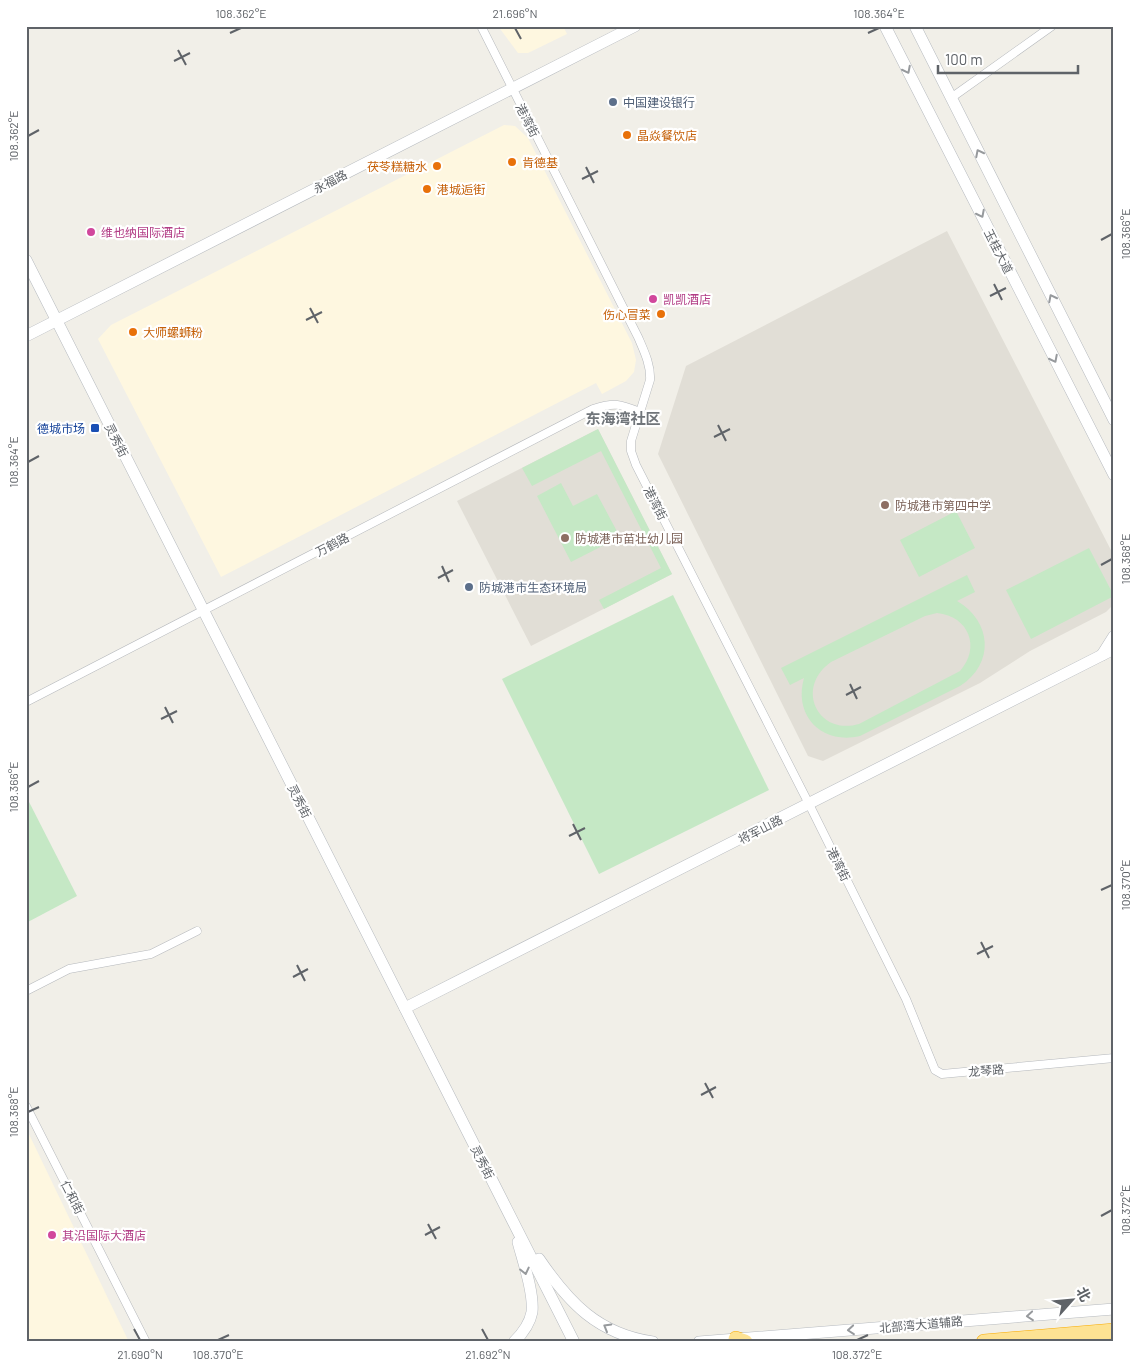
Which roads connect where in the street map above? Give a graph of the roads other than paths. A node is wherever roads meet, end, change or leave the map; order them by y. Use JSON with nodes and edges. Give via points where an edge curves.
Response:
{"nodes":[{"id":1,"x":481,"y":26,"type":"edge"},
{"id":2,"x":635,"y":26,"type":"edge"},
{"id":3,"x":885,"y":26,"type":"edge"},
{"id":4,"x":915,"y":26,"type":"edge"},
{"id":5,"x":1052,"y":26,"type":"edge"},
{"id":6,"x":512,"y":89,"type":"junction"},
{"id":7,"x":951,"y":98,"type":"junction"},
{"id":8,"x":26,"y":260,"type":"edge"},
{"id":9,"x":57,"y":320,"type":"junction"},
{"id":10,"x":26,"y":336,"type":"edge"},
{"id":11,"x":640,"y":412,"type":"junction"},
{"id":12,"x":1114,"y":420,"type":"edge"},
{"id":13,"x":1114,"y":475,"type":"edge"},
{"id":14,"x":204,"y":610,"type":"junction"},
{"id":15,"x":1114,"y":636,"type":"edge"},
{"id":16,"x":1114,"y":649,"type":"edge"},
{"id":17,"x":1108,"y":655,"type":"edge"},
{"id":18,"x":26,"y":702,"type":"edge"},
{"id":19,"x":809,"y":804,"type":"junction"},
{"id":20,"x":197,"y":931,"type":"dead end"},
{"id":21,"x":26,"y":992,"type":"edge"},
{"id":22,"x":906,"y":999,"type":"joint"},
{"id":23,"x":405,"y":1008,"type":"junction"},
{"id":24,"x":1114,"y":1058,"type":"edge"},
{"id":25,"x":26,"y":1106,"type":"edge"},
{"id":26,"x":514,"y":1223,"type":"junction"},
{"id":27,"x":1114,"y":1309,"type":"edge"},
{"id":28,"x":1114,"y":1331,"type":"edge"},
{"id":29,"x":740,"y":1341,"type":"edge"},
{"id":30,"x":146,"y":1342,"type":"edge"},
{"id":31,"x":514,"y":1342,"type":"edge"},
{"id":32,"x":574,"y":1342,"type":"edge"},
{"id":33,"x":653,"y":1342,"type":"edge"},
{"id":34,"x":699,"y":1342,"type":"edge"},
{"id":35,"x":984,"y":1342,"type":"edge"}],
"edges":[{"from":1,"to":6,"type":"street","name":"港湾街"},
{"from":2,"to":6,"type":"main road","name":"永福路"},
{"from":3,"to":13,"type":"main road","name":"玉桂大道","one_way":true},
{"from":4,"to":7,"type":"main road"},
{"from":5,"to":7,"type":"street"},
{"from":6,"to":9,"type":"main road","name":"永福路"},
{"from":6,"to":11,"type":"street","name":"港湾街","via":[[648,362],[650,380]]},
{"from":12,"to":7,"type":"main road","one_way":true},
{"from":8,"to":9,"type":"main road","name":"灵秀街"},
{"from":9,"to":10,"type":"main road","name":"永福路"},
{"from":9,"to":14,"type":"main road","name":"灵秀街"},
{"from":11,"to":14,"type":"street","name":"万鹤路","via":[[619,404],[593,409]]},
{"from":11,"to":19,"type":"street","name":"港湾街","via":[[631,441],[636,465]]},
{"from":14,"to":18,"type":"street","name":"万鹤路"},
{"from":14,"to":23,"type":"main road","name":"灵秀街"},
{"from":15,"to":17,"type":"main road"},
{"from":16,"to":17,"type":"main road","name":"将军山路"},
{"from":17,"to":19,"type":"main road","name":"将军山路"},
{"from":19,"to":22,"type":"street","name":"港湾街"},
{"from":19,"to":23,"type":"main road","name":"将军山路"},
{"from":20,"to":21,"type":"street","via":[[151,954],[69,969]]},
{"from":22,"to":24,"type":"street","name":"龙琴路","via":[[935,1070],[942,1074]]},
{"from":23,"to":26,"type":"main road","name":"灵秀街"},
{"from":25,"to":30,"type":"street","name":"仁和街"},
{"from":26,"to":31,"type":"main road","one_way":true,"via":[[532,1312],[525,1329]]},
{"from":26,"to":32,"type":"main road","name":"灵秀街"},
{"from":33,"to":26,"type":"main road","one_way":true,"via":[[610,1330],[581,1310],[557,1285]]},
{"from":27,"to":29,"type":"main road","name":"北部湾大道辅路","one_way":true},
{"from":28,"to":35,"type":"highway"},
{"from":29,"to":34,"type":"main road","name":"北部湾大道辅路"}]}
